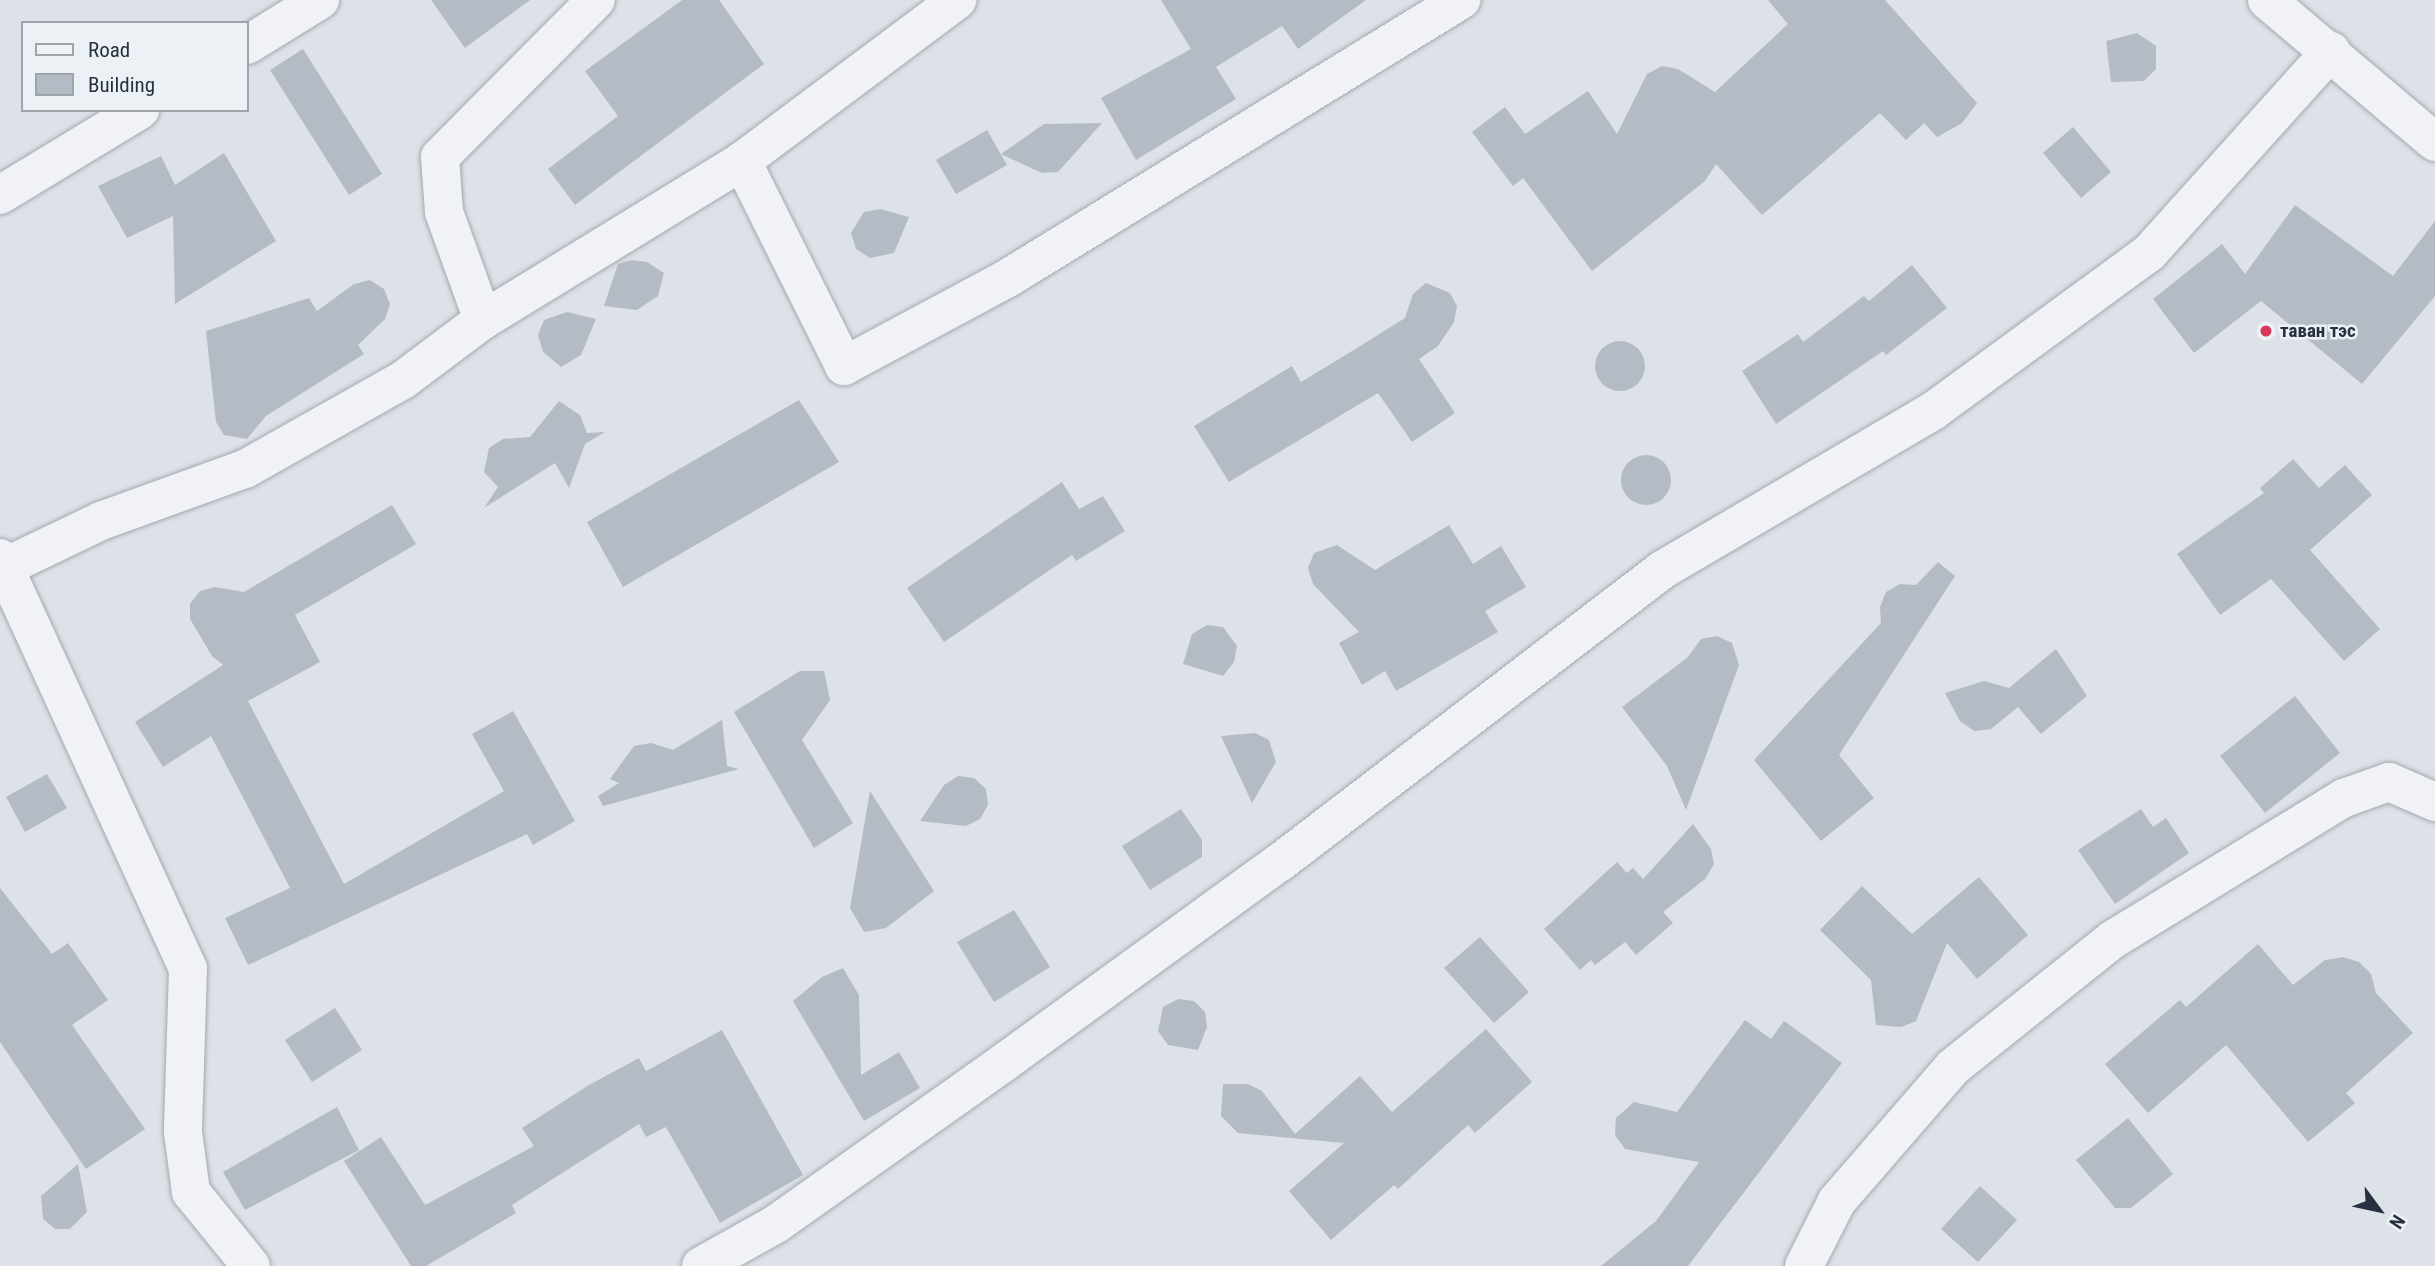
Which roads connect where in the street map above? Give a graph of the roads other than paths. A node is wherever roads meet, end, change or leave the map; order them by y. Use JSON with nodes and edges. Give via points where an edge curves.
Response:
{"nodes":[{"id":1,"x":320,"y":0,"type":"edge"},
{"id":2,"x":596,"y":0,"type":"edge"},
{"id":3,"x":957,"y":0,"type":"edge"},
{"id":4,"x":1461,"y":0,"type":"edge"},
{"id":5,"x":2267,"y":0,"type":"edge"},
{"id":6,"x":248,"y":44,"type":"edge"},
{"id":7,"x":2331,"y":51,"type":"junction"},
{"id":8,"x":137,"y":112,"type":"edge"},
{"id":9,"x":2435,"y":142,"type":"edge"},
{"id":10,"x":742,"y":161,"type":"junction"},
{"id":11,"x":0,"y":195,"type":"edge"},
{"id":12,"x":483,"y":320,"type":"junction"},
{"id":13,"x":2,"y":562,"type":"edge"},
{"id":14,"x":2435,"y":802,"type":"edge"},
{"id":15,"x":251,"y":1266,"type":"edge"},
{"id":16,"x":701,"y":1266,"type":"edge"},
{"id":17,"x":1804,"y":1266,"type":"edge"}],
"edges":[{"from":1,"to":6,"type":"street"},
{"from":2,"to":12,"type":"street","via":[[440,158],[444,212]]},
{"from":3,"to":10,"type":"street"},
{"from":4,"to":10,"type":"street","via":[[1008,278],[844,366]]},
{"from":5,"to":7,"type":"street"},
{"from":7,"to":9,"type":"street"},
{"from":7,"to":16,"type":"street","via":[[2150,253],[1933,411],[1662,570],[1279,863],[1006,1061],[776,1224]]},
{"from":8,"to":11,"type":"street"},
{"from":10,"to":12,"type":"street"},
{"from":12,"to":13,"type":"street","via":[[403,380],[245,469]]},
{"from":13,"to":15,"type":"street","via":[[188,969],[183,1132],[191,1192]]},
{"from":14,"to":17,"type":"street","via":[[2389,782],[2344,798],[2112,940],[1953,1067],[1837,1201]]}]}
